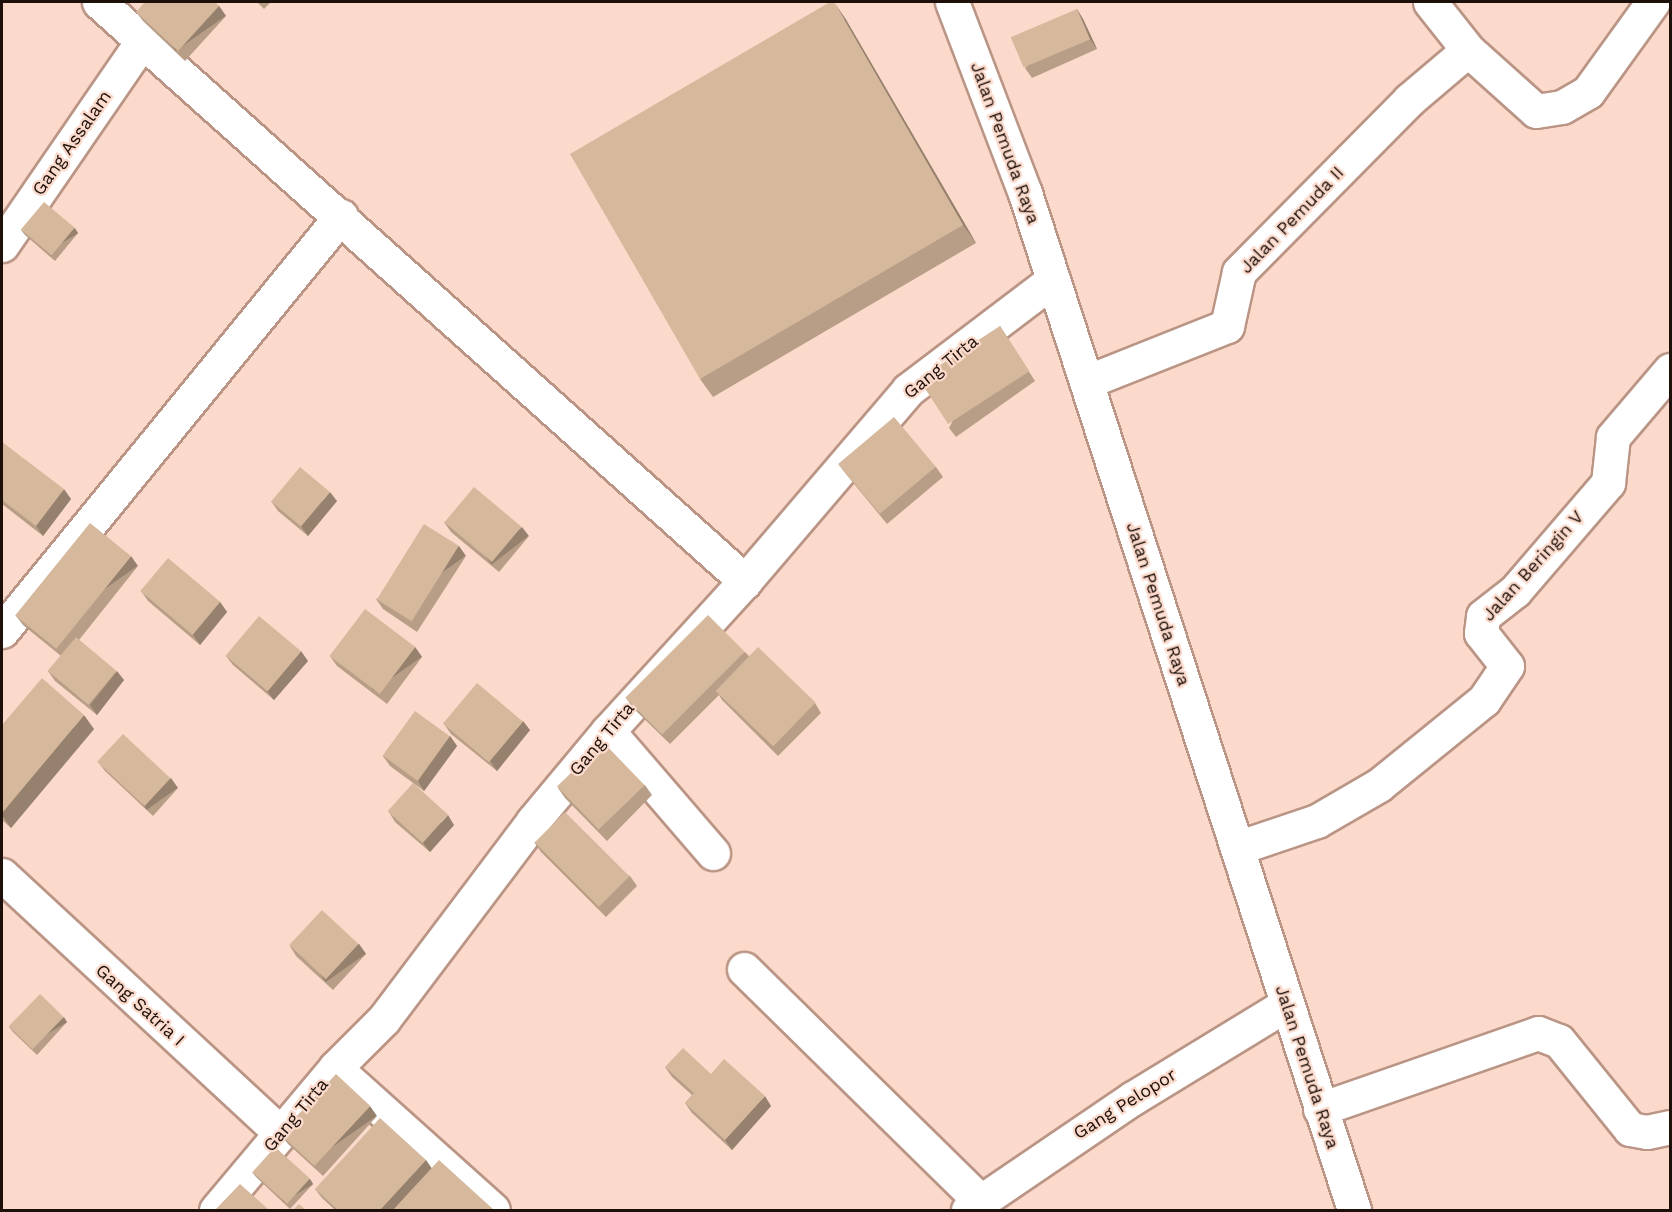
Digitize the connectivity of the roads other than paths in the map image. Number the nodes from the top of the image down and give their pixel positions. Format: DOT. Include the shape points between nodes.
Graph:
graph roads {
  1 [pos="99,2"];
  2 [pos="952,2"];
  3 [pos="1430,2"];
  4 [pos="1653,2"];
  5 [pos="143,40"];
  6 [pos="1468,50"];
  7 [pos="341,216"];
  8 [pos="2,245"];
  9 [pos="1053,279"];
  10 [pos="1671,370"];
  11 [pos="1086,382"];
  12 [pos="745,580"];
  13 [pos="2,632"];
  14 [pos="608,731"];
  15 [pos="1237,848"];
  16 [pos="713,853"];
  17 [pos="2,875"];
  18 [pos="744,969"];
  19 [pos="1287,1004"];
  20 [pos="335,1068"];
  21 [pos="1320,1109"];
  22 [pos="1671,1127"];
  23 [pos="281,1133"];
  24 [pos="973,1205"];
  25 [pos="216,1210"];
  26 [pos="493,1210"];
  27 [pos="1353,1210"];
  1 -- 5 [label="street"];
  2 -- 9 [label="street, Jalan Pemuda Raya" via="1025,193"];
  3 -- 6 [label="street"];
  4 -- 6 [label="street" via="1587,92 1562,107 1536,111"];
  5 -- 7 [label="street"];
  5 -- 8 [label="street, Gang Assalam"];
  6 -- 11 [label="street, Jalan Pemuda II" via="1409,100 1239,272 1227,326"];
  7 -- 12 [label="street"];
  7 -- 13 [label="street"];
  9 -- 11 [label="street, Jalan Pemuda Raya"];
  9 -- 12 [label="street, Gang Tirta" via="908,390"];
  10 -- 15 [label="street, Jalan Beringin V" via="1613,437 1608,483 1515,591 1483,616 1481,633 1507,666 1484,700 1379,785 1317,821"];
  11 -- 15 [label="street, Jalan Pemuda Raya"];
  12 -- 14 [label="street, Gang Tirta"];
  14 -- 16 [label="street"];
  14 -- 20 [label="street, Gang Tirta" via="533,821 384,1019"];
  15 -- 19 [label="street, Jalan Pemuda Raya"];
  17 -- 23 [label="street, Gang Satria I"];
  18 -- 24 [label="street"];
  19 -- 21 [label="street, Jalan Pemuda Raya"];
  19 -- 24 [label="street, Gang Pelopor" via="1133,1098"];
  20 -- 23 [label="street, Gang Tirta"];
  20 -- 26 [label="street"];
  21 -- 22 [label="street" via="1538,1033 1559,1041 1630,1130 1647,1132"];
  21 -- 27 [label="street, Jalan Pemuda Raya"];
  23 -- 25 [label="street, Gang Tirta"];
}
